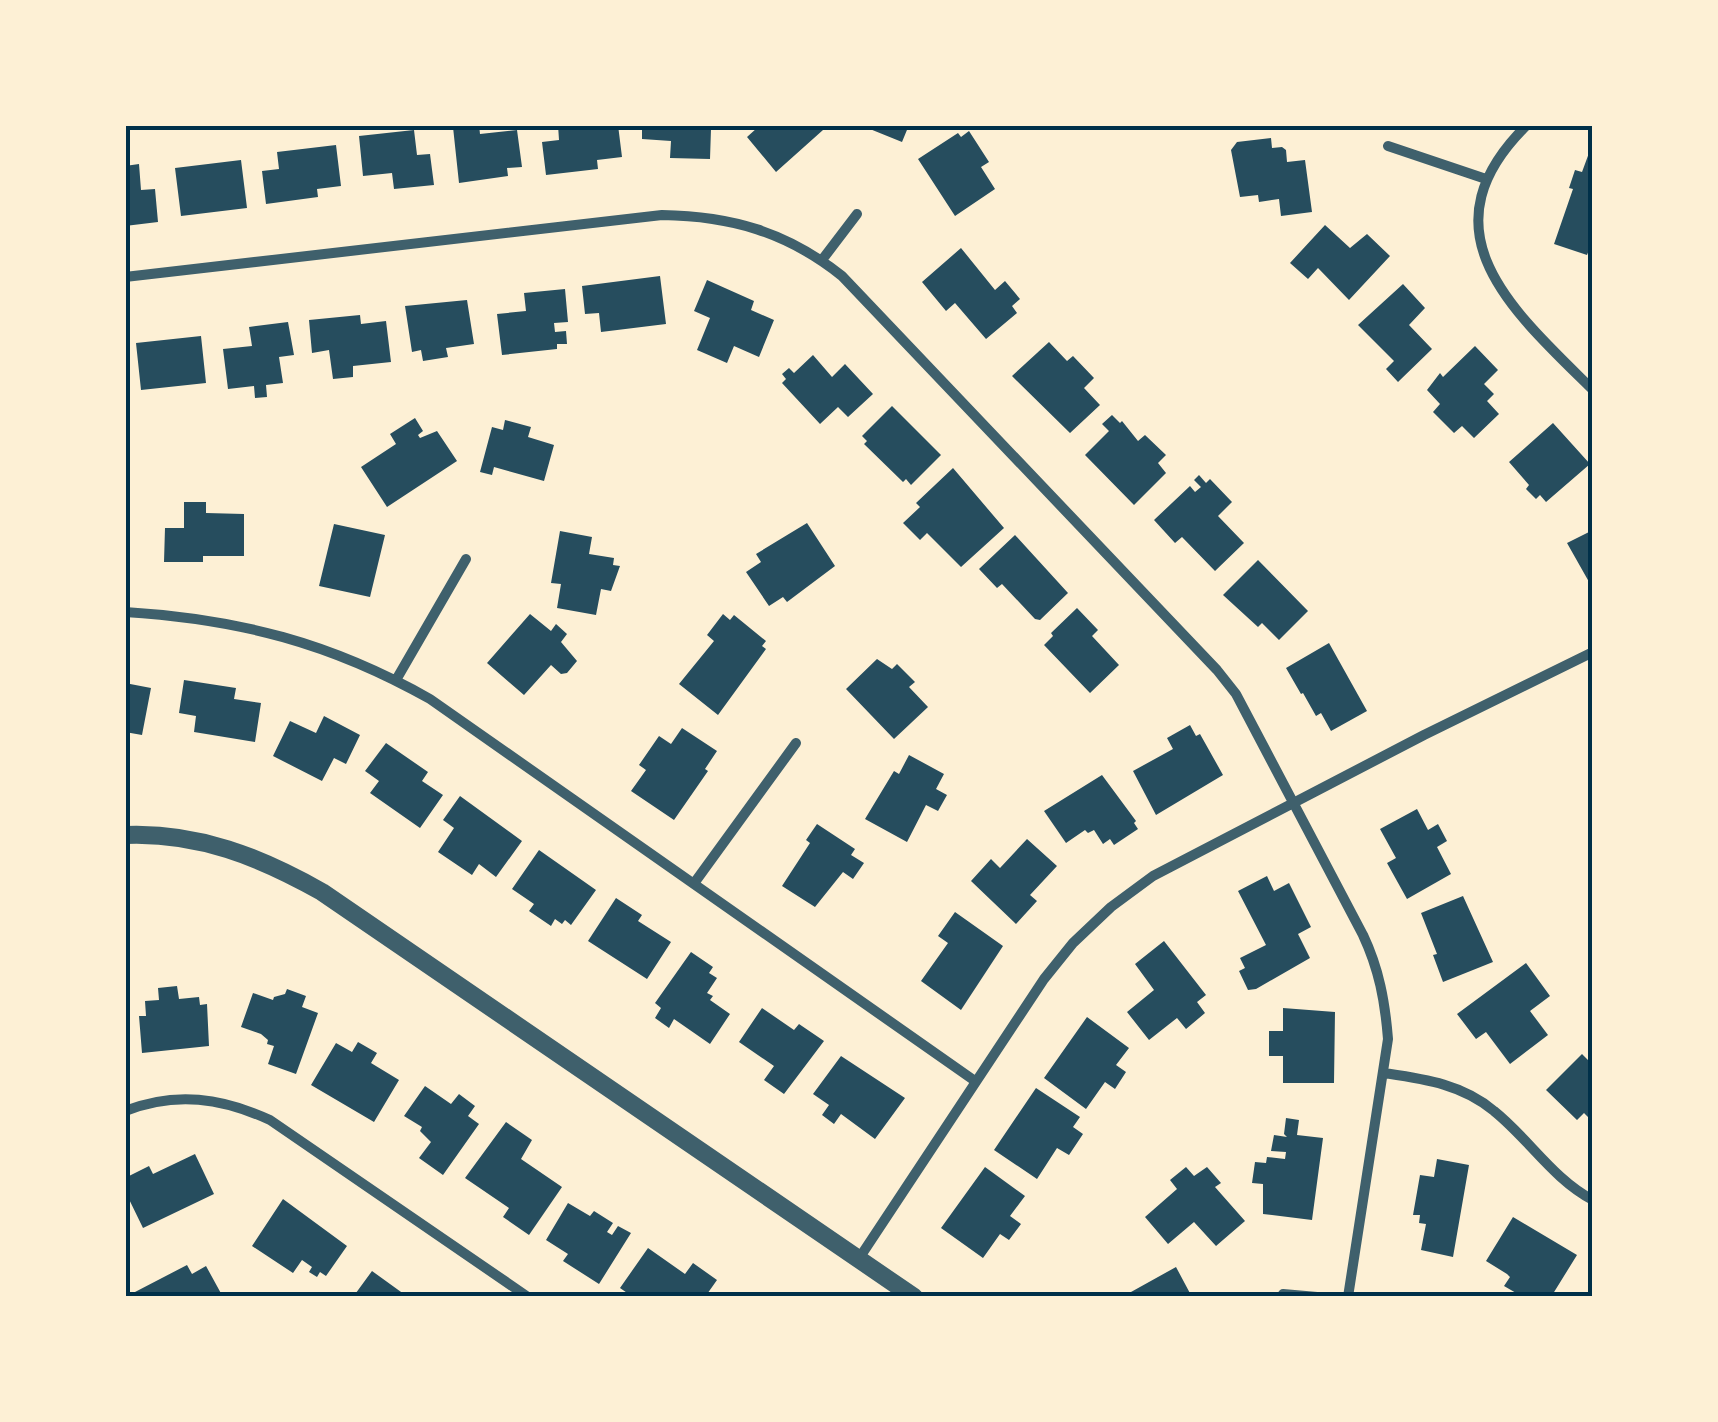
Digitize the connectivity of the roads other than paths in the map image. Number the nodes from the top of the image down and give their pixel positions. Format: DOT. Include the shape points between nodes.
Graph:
graph roads {
  1 [pos="1527,125"];
  2 [pos="1388,146"];
  3 [pos="1486,179"];
  4 [pos="858,214"];
  5 [pos="822,260"];
  6 [pos="125,277"];
  7 [pos="1593,390"];
  8 [pos="466,559"];
  9 [pos="125,612"];
  10 [pos="1593,652"];
  11 [pos="396,680"];
  12 [pos="796,743"];
  13 [pos="1294,802"];
  14 [pos="125,835"];
  15 [pos="695,882"];
  16 [pos="1384,1072"];
  17 [pos="975,1081"];
  18 [pos="125,1111"];
  19 [pos="1593,1200"];
  20 [pos="858,1260"];
  21 [pos="1283,1294"];
  22 [pos="528,1297"];
  23 [pos="914,1297"];
  24 [pos="1317,1297"];
  25 [pos="1348,1297"];
  1 -- 3 [label="street"];
  2 -- 3 [label="street"];
  3 -- 7 [label="street" via="1480,238 1501,292"];
  4 -- 5 [label="street"];
  5 -- 6 [label="street" via="747,223 662,215"];
  5 -- 13 [label="street" via="1217,670"];
  8 -- 11 [label="street"];
  9 -- 11 [label="street" via="244,625 341,654"];
  10 -- 13 [label="street"];
  11 -- 15 [label="street"];
  12 -- 15 [label="street"];
  13 -- 16 [label="street" via="1376,962 1386,1002"];
  13 -- 17 [label="street" via="1154,876 1111,907 1044,979"];
  14 -- 20 [label="street" via="225,847 322,892"];
  15 -- 17 [label="street"];
  16 -- 19 [label="street" via="1472,1095"];
  16 -- 25 [label="street"];
  17 -- 20 [label="street"];
  18 -- 22 [label="street" via="172,1098 240,1106"];
  20 -- 23 [label="street"];
  21 -- 24 [label="street"];
}
